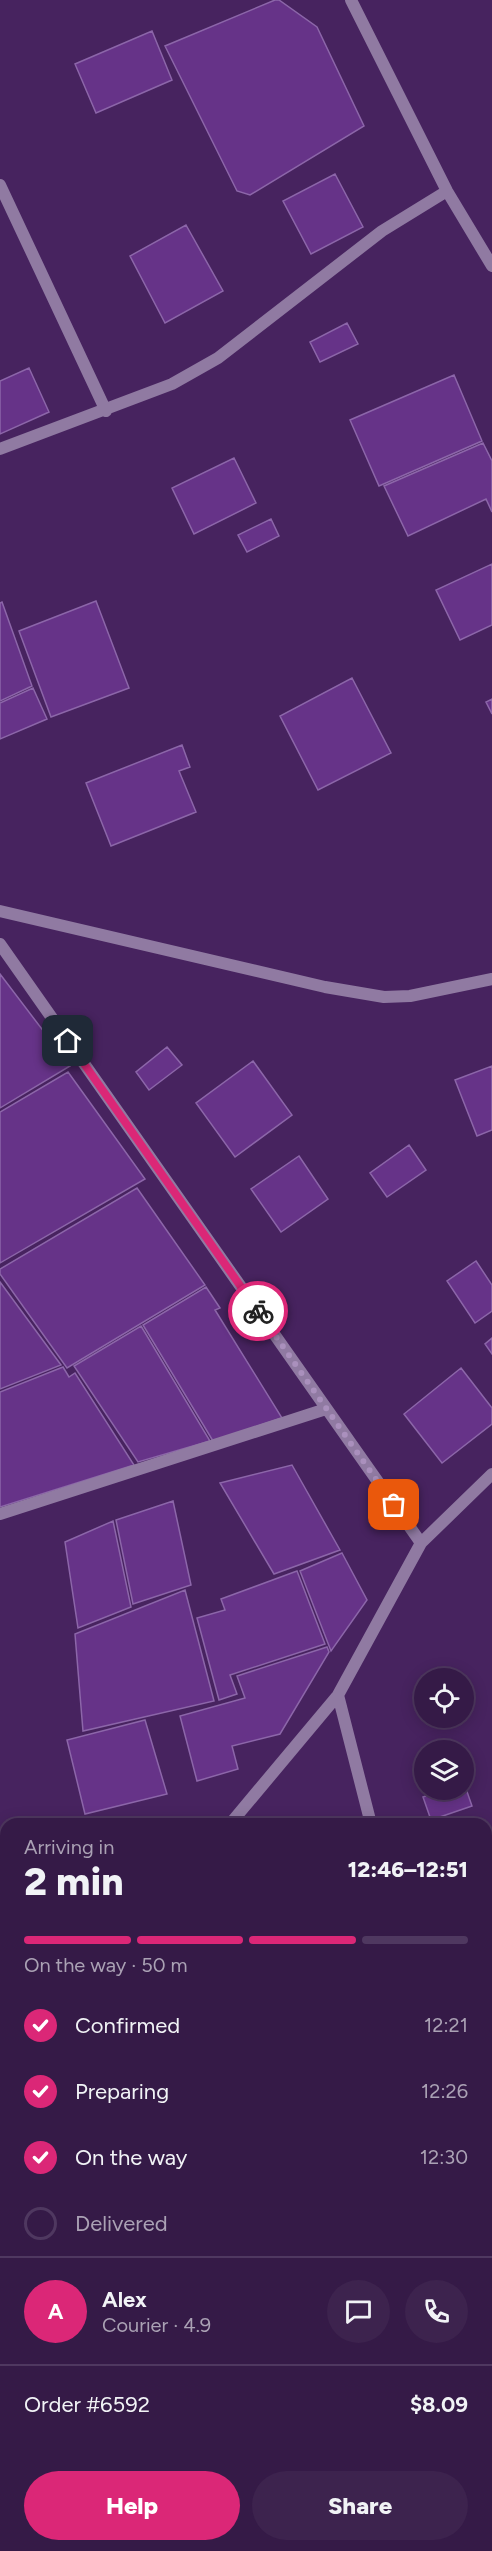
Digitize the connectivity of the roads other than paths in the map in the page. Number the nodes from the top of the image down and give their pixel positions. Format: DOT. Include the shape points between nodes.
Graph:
graph roads {
  1 [pos="351,0"];
  2 [pos="0,185"];
  3 [pos="447,191"];
  4 [pos="492,266"];
  5 [pos="106,411"];
  6 [pos="0,449"];
  7 [pos="0,911"];
  8 [pos="0,944"];
  9 [pos="492,979"];
  10 [pos="326,1409"];
  11 [pos="492,1474"];
  12 [pos="0,1514"];
  13 [pos="421,1543"];
  14 [pos="338,1695"];
  15 [pos="235,1818"];
  16 [pos="369,1818"];
  1 -- 3 [label="street"];
  2 -- 5 [label="street"];
  3 -- 4 [label="street"];
  3 -- 5 [label="street" via="382,231 218,357 172,384"];
  5 -- 6 [label="street"];
  7 -- 9 [label="street" via="325,987 384,997 410,996"];
  8 -- 10 [label="street"];
  10 -- 12 [label="street"];
  10 -- 13 [label="street"];
  11 -- 13 [label="street"];
  13 -- 14 [label="street"];
  14 -- 15 [label="street"];
  14 -- 16 [label="street"];
}
